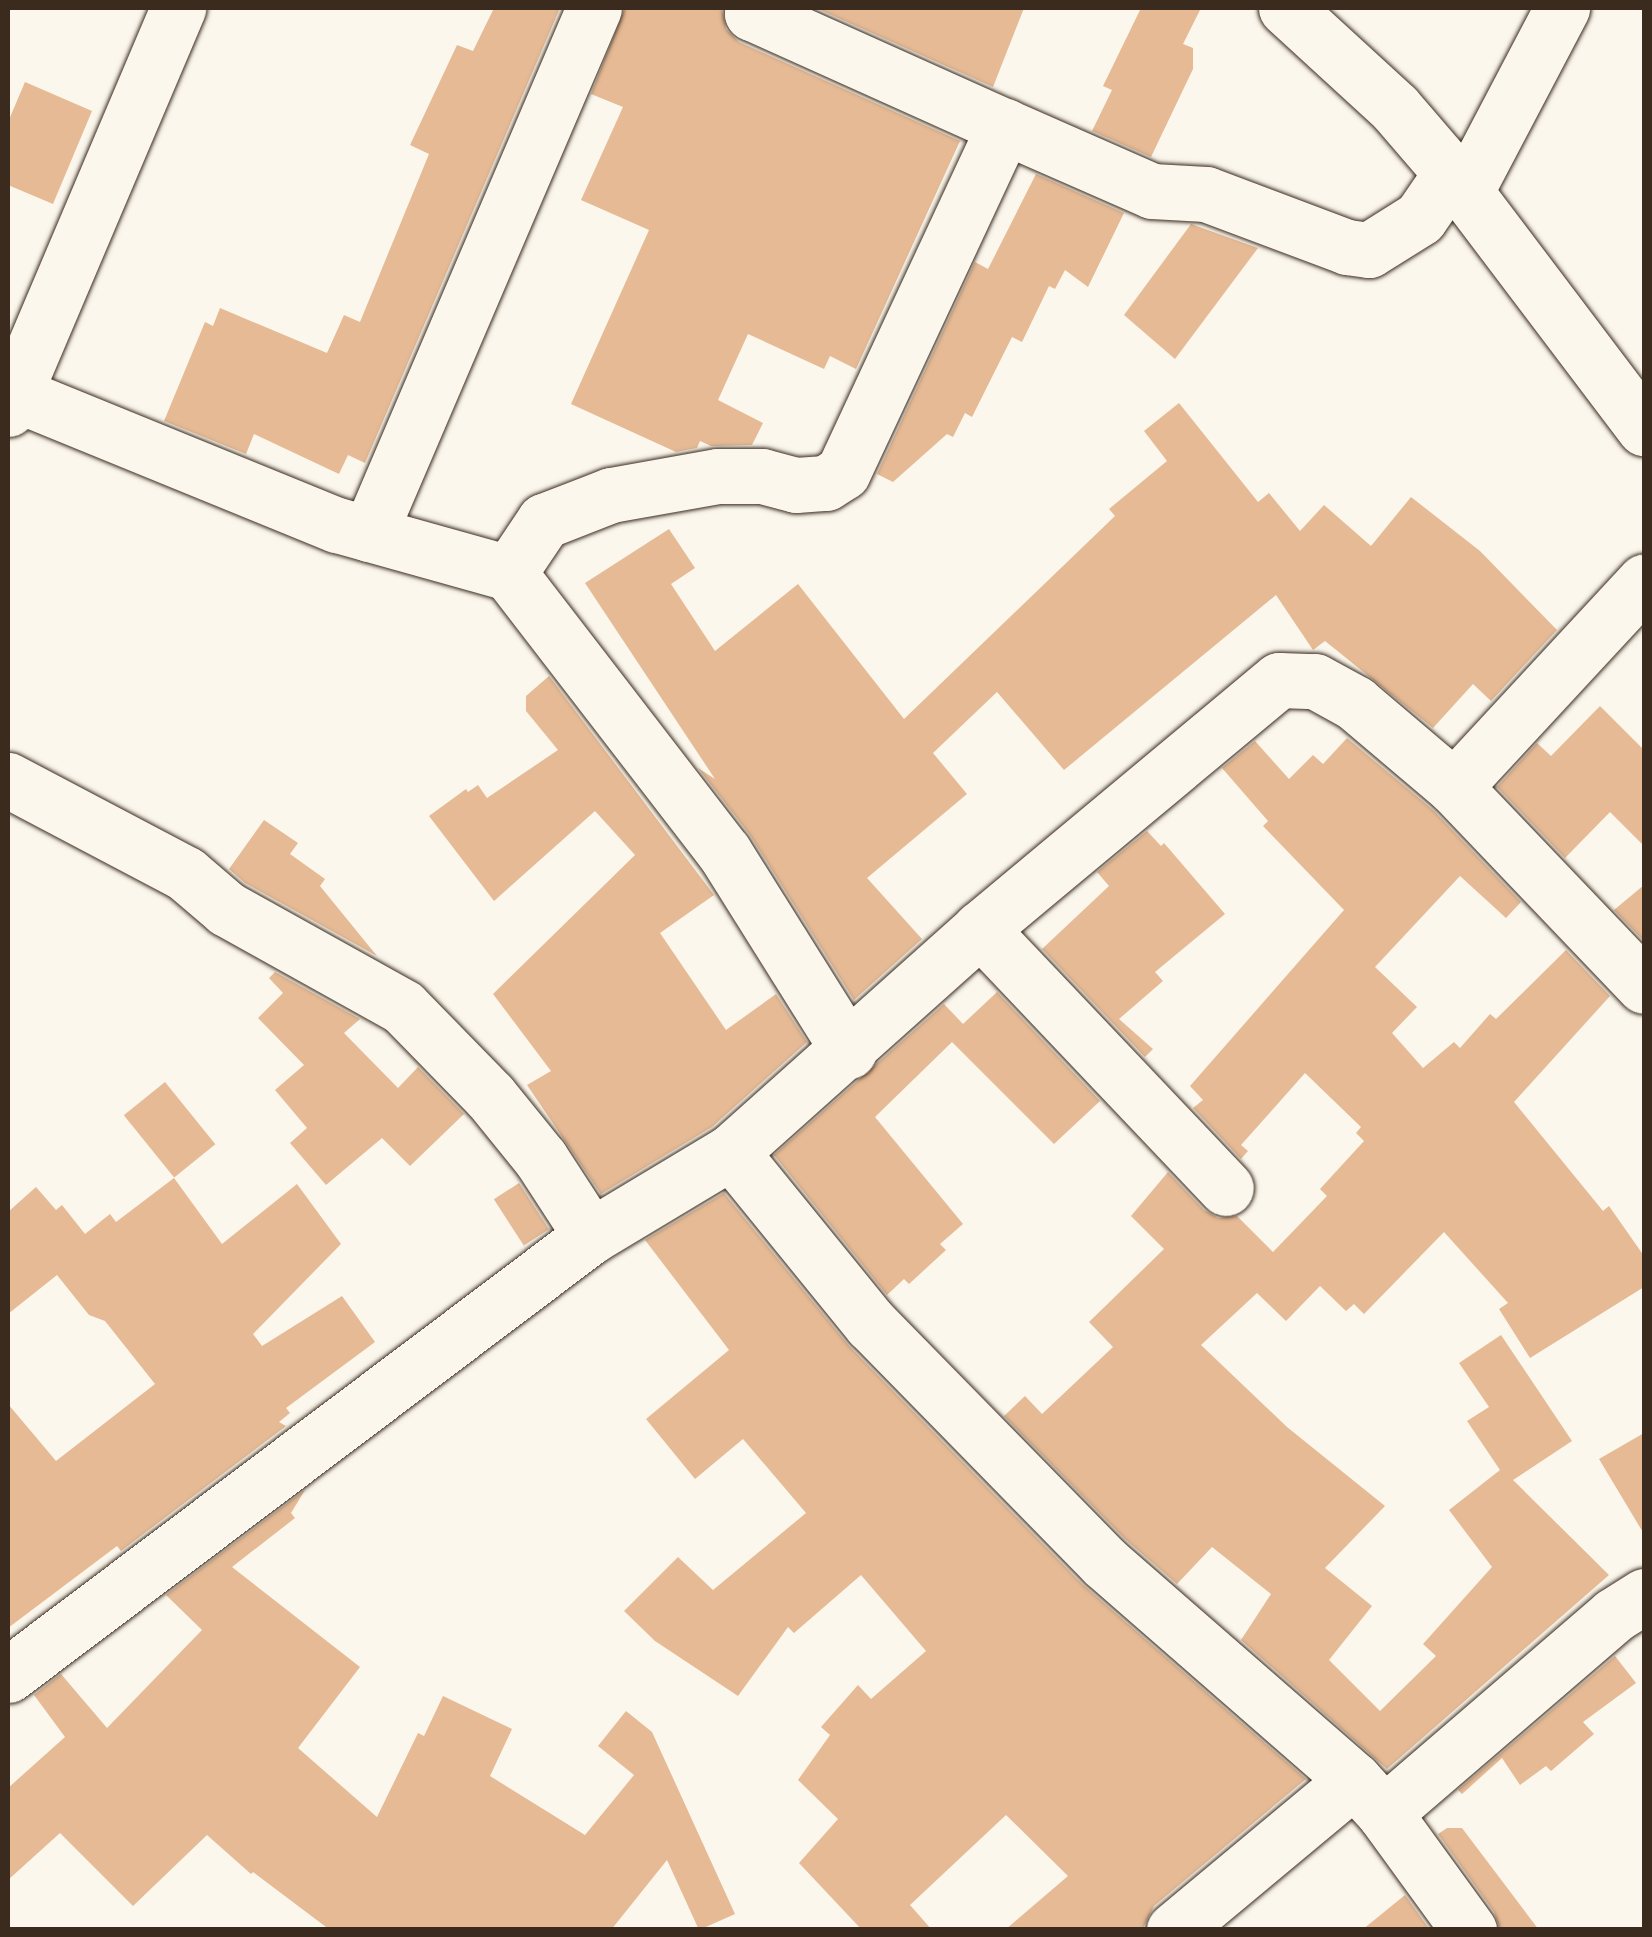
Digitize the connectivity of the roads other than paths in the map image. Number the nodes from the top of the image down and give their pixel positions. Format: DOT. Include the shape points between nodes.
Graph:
graph roads {
  1 [pos="178,8"];
  2 [pos="594,8"];
  3 [pos="755,8"];
  4 [pos="1286,8"];
  5 [pos="1562,8"];
  6 [pos="1004,126"];
  7 [pos="1459,182"];
  8 [pos="10,398"];
  9 [pos="1644,428"];
  10 [pos="369,534"];
  11 [pos="509,573"];
  12 [pos="1644,582"];
  13 [pos="8,780"];
  14 [pos="1454,787"];
  15 [pos="980,929"];
  16 [pos="1644,986"];
  17 [pos="849,1051"];
  18 [pos="731,1152"];
  19 [pos="1226,1188"];
  20 [pos="591,1236"];
  21 [pos="1644,1596"];
  22 [pos="8,1675"];
  23 [pos="1369,1797"];
  24 [pos="1174,1930"];
  25 [pos="1470,1930"];
  1 -- 8 [label="street"];
  2 -- 10 [label="street"];
  3 -- 6 [label="street" via="752,13"];
  4 -- 7 [label="street" via="1395,108"];
  5 -- 7 [label="street"];
  6 -- 7 [label="street" via="1152,191 1206,194 1369,250 1420,218"];
  6 -- 11 [label="street" via="842,472 826,483 718,476 611,495 544,521"];
  7 -- 9 [label="street"];
  8 -- 10 [label="street"];
  10 -- 11 [label="street"];
  11 -- 17 [label="street" via="724,852"];
  12 -- 14 [label="street"];
  13 -- 20 [label="street" via="186,874 227,909 403,1007 500,1109"];
  14 -- 15 [label="street" via="1355,703 1315,681 1278,680"];
  14 -- 16 [label="street"];
  15 -- 17 [label="street"];
  15 -- 19 [label="street"];
  17 -- 18 [label="street"];
  18 -- 20 [label="street"];
  18 -- 23 [label="street" via="871,1324 1104,1562"];
  20 -- 22 [label="street"];
  21 -- 23 [label="street"];
  23 -- 24 [label="street"];
  23 -- 25 [label="street"];
}
